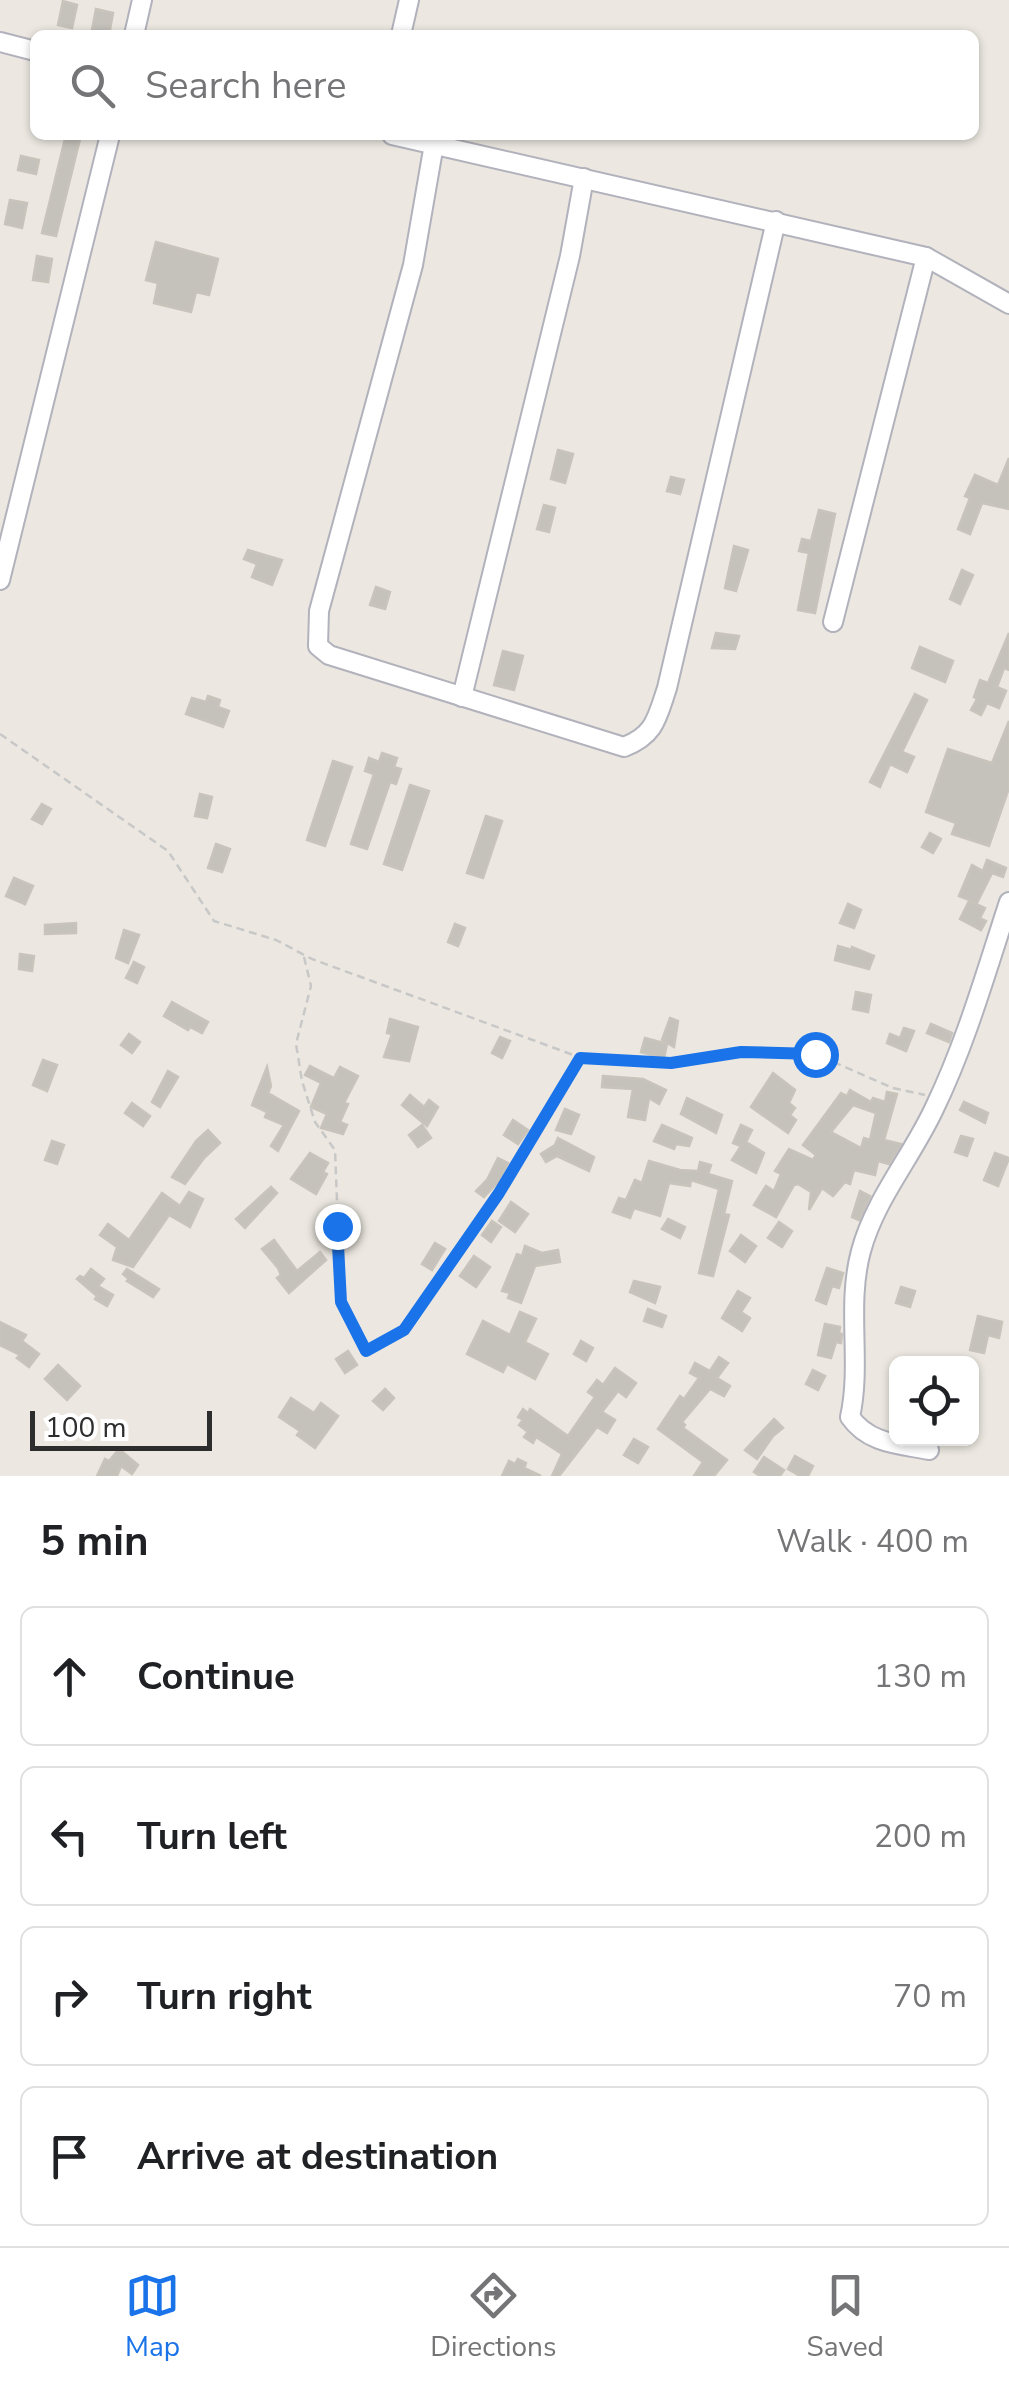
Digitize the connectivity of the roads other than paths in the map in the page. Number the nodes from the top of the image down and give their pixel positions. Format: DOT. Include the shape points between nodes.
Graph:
graph roads {
  1 [pos="142,0"];
  2 [pos="409,0"];
  3 [pos="135,30"];
  4 [pos="402,30"];
  5 [pos="0,42"];
  6 [pos="30,50"];
  7 [pos="109,140"];
  8 [pos="415,140"];
  9 [pos="434,144"];
  10 [pos="584,178"];
  11 [pos="776,220"];
  12 [pos="926,257"];
  13 [pos="1009,304"];
  14 [pos="0,580"];
  15 [pos="833,622"];
  16 [pos="462,697"];
  17 [pos="1009,902"];
  18 [pos="929,1450"];
  1 -- 3 [label="street"];
  2 -- 4 [label="street"];
  5 -- 6 [label="street"];
  7 -- 14 [label="street"];
  8 -- 9 [label="street"];
  9 -- 10 [label="street"];
  9 -- 16 [label="street" via="413,265 316,634 328,655"];
  10 -- 11 [label="street"];
  10 -- 16 [label="street"];
  11 -- 12 [label="street"];
  11 -- 16 [label="street" via="656,721 643,740 624,747"];
  12 -- 13 [label="street"];
  12 -- 15 [label="street"];
  17 -- 18 [label="street" via="964,1040 868,1228 856,1272 850,1417 874,1439"];
}
